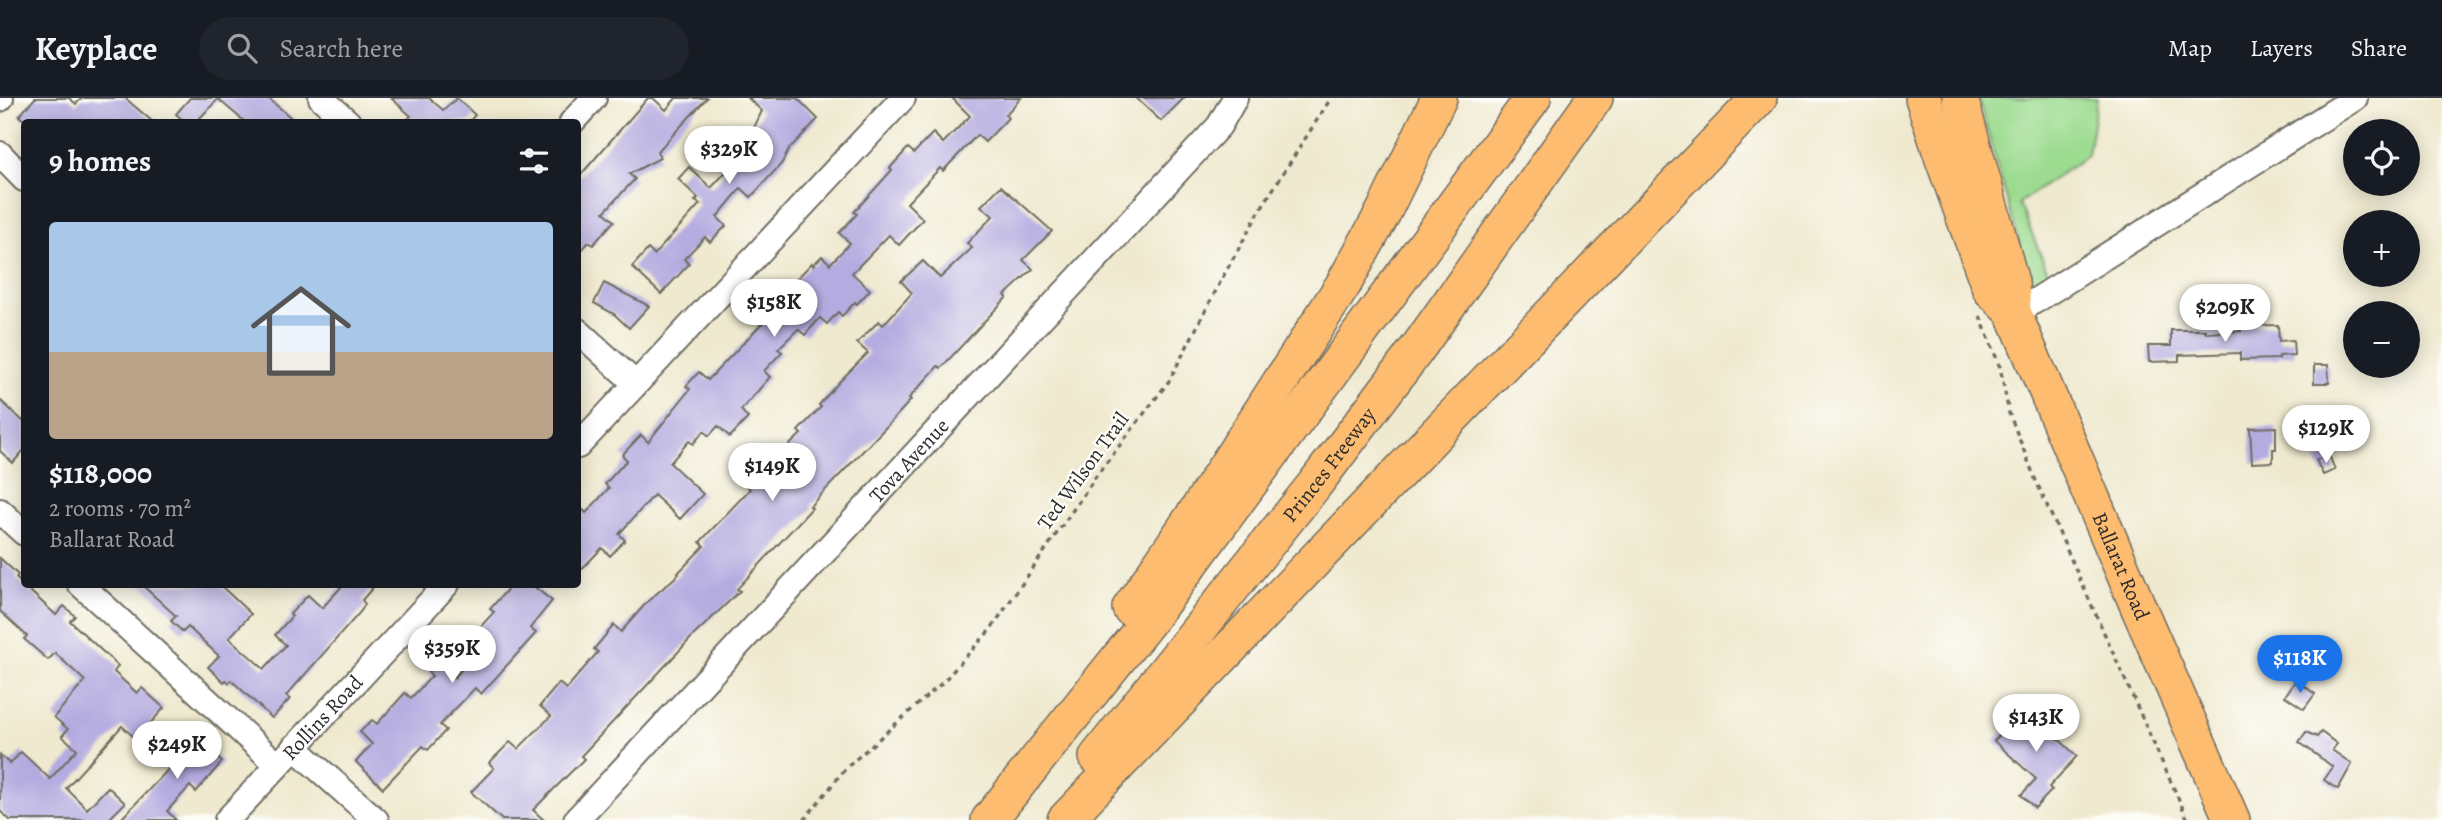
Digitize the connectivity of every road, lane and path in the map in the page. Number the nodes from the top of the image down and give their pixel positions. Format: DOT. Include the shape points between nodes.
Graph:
graph roads {
  1 [pos="321,98"];
  2 [pos="594,98"];
  3 [pos="903,98"];
  4 [pos="1235,98"];
  5 [pos="1331,98"];
  6 [pos="1439,98"];
  7 [pos="1533,98"];
  8 [pos="1595,98"];
  9 [pos="1759,98"];
  10 [pos="1960,98"];
  11 [pos="2355,98"];
  12 [pos="1923,103"];
  13 [pos="345,119"];
  14 [pos="575,119"];
  15 [pos="1977,310"];
  16 [pos="2013,312"];
  17 [pos="581,334"];
  18 [pos="636,384"];
  19 [pos="581,443"];
  20 [pos="0,511"];
  21 [pos="21,530"];
  22 [pos="85,588"];
  23 [pos="443,588"];
  24 [pos="286,756"];
  25 [pos="1028,771"];
  26 [pos="228,820"];
  27 [pos="376,820"];
  28 [pos="576,820"];
  29 [pos="804,820"];
  30 [pos="989,820"];
  31 [pos="1047,820"];
  32 [pos="1065,820"];
  33 [pos="2188,820"];
  34 [pos="2232,820"];
  1 -- 13 [label="street"];
  2 -- 14 [label="street"];
  3 -- 18 [label="street"];
  4 -- 28 [label="street, Tova Avenue" via="1219,126"];
  5 -- 29 [label="path, Ted Wilson Trail" via="1263,205 1169,381 1097,475 991,629 943,682 846,768"];
  6 -- 25 [label="highway" via="1343,285"];
  7 -- 25 [label="highway" via="1150,620"];
  8 -- 31 [label="highway, Princes Freeway" via="1491,248 1338,453"];
  9 -- 32 [label="highway"];
  10 -- 16 [label="highway, Ballarat Road" via="2011,282"];
  11 -- 16 [label="street"];
  12 -- 16 [label="highway, Ballarat Road" via="1990,289"];
  15 -- 33 [label="path" via="2036,481"];
  16 -- 34 [label="highway, Ballarat Road"];
  17 -- 18 [label="street"];
  18 -- 19 [label="street"];
  20 -- 21 [label="street"];
  22 -- 24 [label="street"];
  23 -- 24 [label="street, Rollins Road"];
  24 -- 26 [label="street, Rollins Road"];
  24 -- 27 [label="street"];
  25 -- 30 [label="highway"];
}
